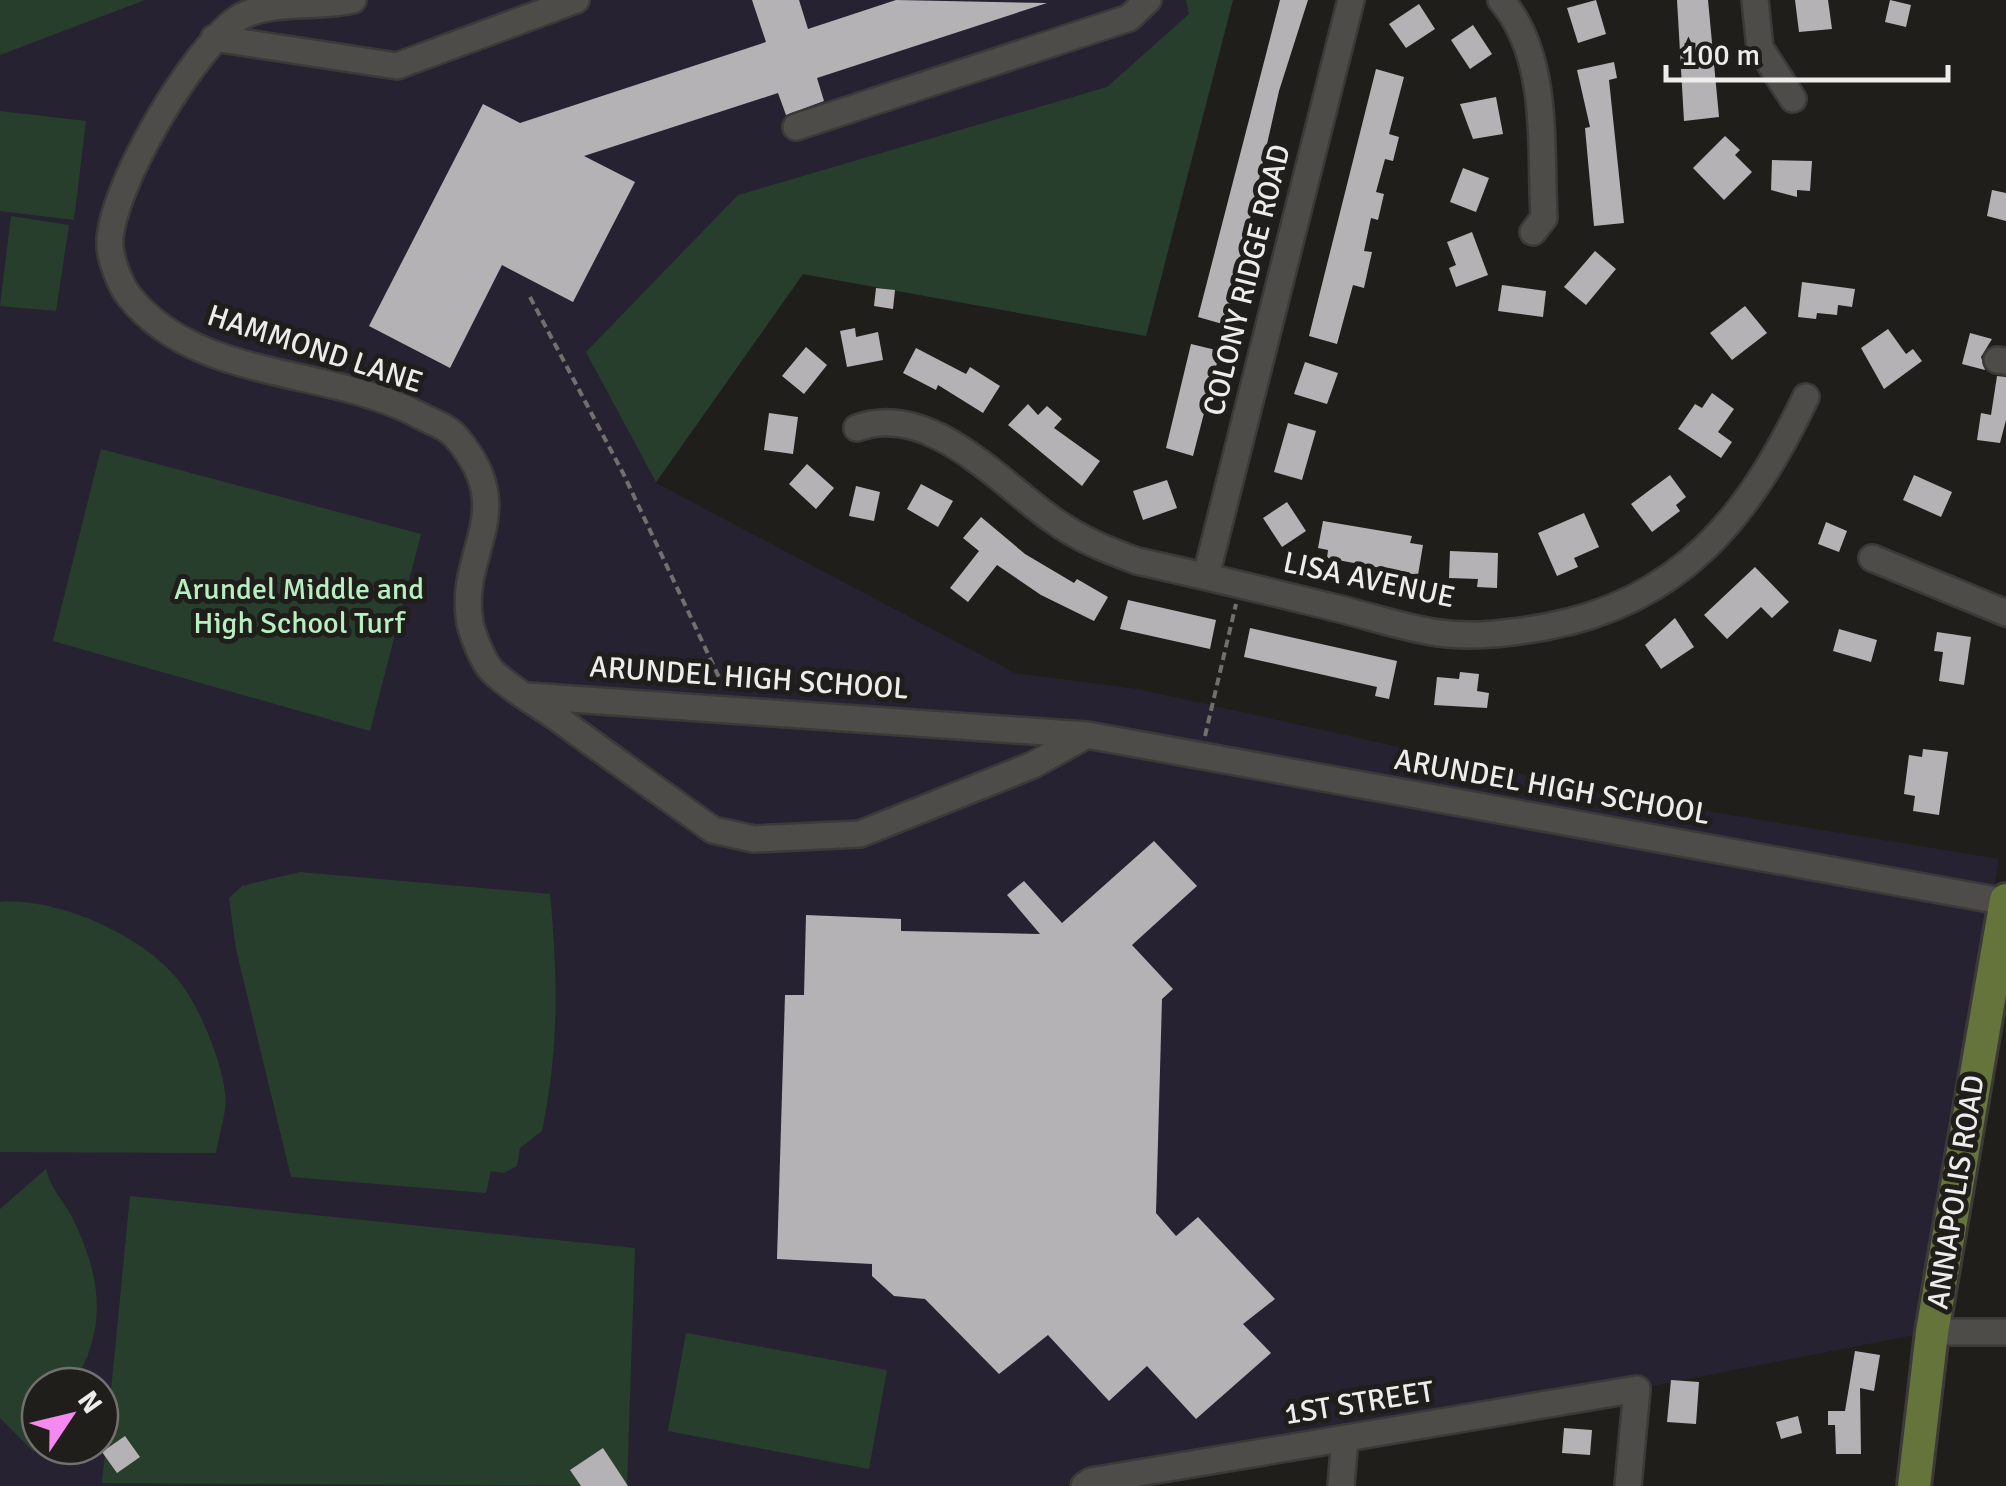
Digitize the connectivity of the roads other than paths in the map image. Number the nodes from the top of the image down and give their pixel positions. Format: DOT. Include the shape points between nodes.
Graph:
graph roads {
  1 [pos="353,0"];
  2 [pos="576,0"];
  3 [pos="1148,0"];
  4 [pos="1351,0"];
  5 [pos="1501,0"];
  6 [pos="1755,0"];
  7 [pos="214,38"];
  8 [pos="1793,99"];
  9 [pos="796,127"];
  10 [pos="1534,232"];
  11 [pos="1806,397"];
  12 [pos="858,428"];
  13 [pos="453,433"];
  14 [pos="1872,558"];
  15 [pos="1206,576"];
  16 [pos="2006,612"];
  17 [pos="526,696"];
  18 [pos="1087,735"];
  19 [pos="2006,901"];
  20 [pos="1994,1033"];
  21 [pos="1932,1332"];
  22 [pos="2006,1332"];
  23 [pos="1345,1438"];
  24 [pos="1087,1483"];
  25 [pos="1341,1486"];
  26 [pos="1628,1486"];
  27 [pos="1914,1486"];
  1 -- 7 [label="street, HAMMOND LANE" via="278,4 244,15"];
  2 -- 7 [label="street" via="397,66"];
  3 -- 9 [label="street" via="1129,18"];
  4 -- 15 [label="street, COLONY RIDGE ROAD"];
  5 -- 10 [label="street" via="1519,21 1532,56 1544,218"];
  6 -- 8 [label="street" via="1760,48"];
  7 -- 13 [label="street, HAMMOND LANE" via="190,67 114,211 110,248 125,292 158,328 216,355 388,401"];
  11 -- 15 [label="street, LISA AVENUE" via="1774,465 1716,539 1631,600 1578,621 1509,634 1440,634"];
  12 -- 15 [label="street, LISA AVENUE" via="874,422 922,430 1095,546"];
  13 -- 17 [label="street, ARUNDEL HIGH SCHOOL" via="476,466 487,501 469,595 470,625 490,669"];
  14 -- 16 [label="street"];
  17 -- 18 [label="street, ARUNDEL HIGH SCHOOL"];
  17 -- 18 [label="street, ARUNDEL HIGH SCHOOL" via="713,830 754,838 860,834 1033,765"];
  18 -- 19 [label="street, ARUNDEL HIGH SCHOOL"];
  19 -- 20 [label="main road, ANNAPOLIS ROAD"];
  20 -- 21 [label="main road, ANNAPOLIS ROAD"];
  21 -- 22 [label="street"];
  21 -- 27 [label="main road, ANNAPOLIS ROAD"];
  23 -- 24 [label="street, 1ST STREET"];
  23 -- 25 [label="street"];
  23 -- 26 [label="street, 1ST STREET" via="1638,1390"];
}
